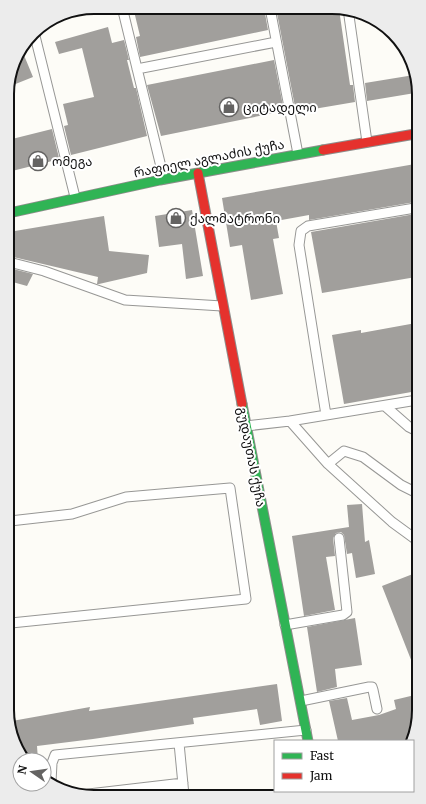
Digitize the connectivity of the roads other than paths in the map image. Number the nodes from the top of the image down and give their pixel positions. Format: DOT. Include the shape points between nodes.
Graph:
graph roads {
  1 [pos="124,14"];
  2 [pos="271,14"];
  3 [pos="349,16"];
  4 [pos="36,39"];
  5 [pos="276,42"];
  6 [pos="137,69"];
  7 [pos="412,134"];
  8 [pos="367,142"];
  9 [pos="298,155"];
  10 [pos="198,173"];
  11 [pos="164,179"];
  12 [pos="76,197"];
  13 [pos="412,209"];
  14 [pos="14,212"];
  15 [pos="14,263"];
  16 [pos="222,306"];
  17 [pos="412,401"];
  18 [pos="385,406"];
  19 [pos="326,415"];
  20 [pos="290,421"];
  21 [pos="246,426"];
  22 [pos="412,428"];
  23 [pos="328,464"];
  24 [pos="412,490"];
  25 [pos="14,521"];
  26 [pos="412,537"];
  27 [pos="339,538"];
  28 [pos="14,624"];
  29 [pos="285,625"];
  30 [pos="301,701"];
  31 [pos="378,709"];
  32 [pos="306,730"];
  33 [pos="308,740"];
  34 [pos="179,743"];
  35 [pos="52,763"];
  36 [pos="183,783"];
  37 [pos="128,790"];
  38 [pos="184,790"];
  1 -- 6 [label="lane"];
  2 -- 5 [label="lane"];
  3 -- 8 [label="lane"];
  4 -- 12 [label="lane"];
  5 -- 6 [label="lane"];
  5 -- 9 [label="lane"];
  6 -- 11 [label="lane"];
  7 -- 8 [label="street, რაფიელ აგლაძის ქუჩა"];
  8 -- 9 [label="street, რაფიელ აგლაძის ქუჩა"];
  9 -- 10 [label="street, რაფიელ აგლაძის ქუჩა"];
  10 -- 11 [label="street, რაფიელ აგლაძის ქუჩა"];
  10 -- 16 [label="street, გუდაუთას ქუჩა"];
  11 -- 12 [label="street, რაფიელ აგლაძის ქუჩა"];
  12 -- 14 [label="street, რაფიელ აგლაძის ქუჩა"];
  13 -- 19 [label="lane" via="308,226 301,231 299,245"];
  15 -- 16 [label="lane" via="44,271 125,300"];
  16 -- 21 [label="street, გუდაუთას ქუჩა"];
  17 -- 18 [label="lane"];
  18 -- 19 [label="lane"];
  18 -- 22 [label="lane"];
  19 -- 20 [label="lane"];
  20 -- 21 [label="lane"];
  20 -- 23 [label="lane"];
  21 -- 29 [label="street, გუდაუთას ქუჩა"];
  23 -- 24 [label="lane" via="344,451 363,457"];
  23 -- 26 [label="lane"];
  25 -- 28 [label="lane" via="72,514 126,497 230,488 246,598"];
  27 -- 29 [label="lane" via="346,614"];
  29 -- 30 [label="street, გუდაუთას ქუჩა"];
  30 -- 31 [label="lane" via="372,687"];
  30 -- 32 [label="street, გუდაუთას ქუჩა"];
  32 -- 33 [label="street, გუდაუთას ქუჩა"];
  32 -- 34 [label="lane"];
  34 -- 35 [label="lane" via="55,755"];
  34 -- 36 [label="lane"];
  36 -- 37 [label="lane"];
  36 -- 38 [label="lane"];
}
